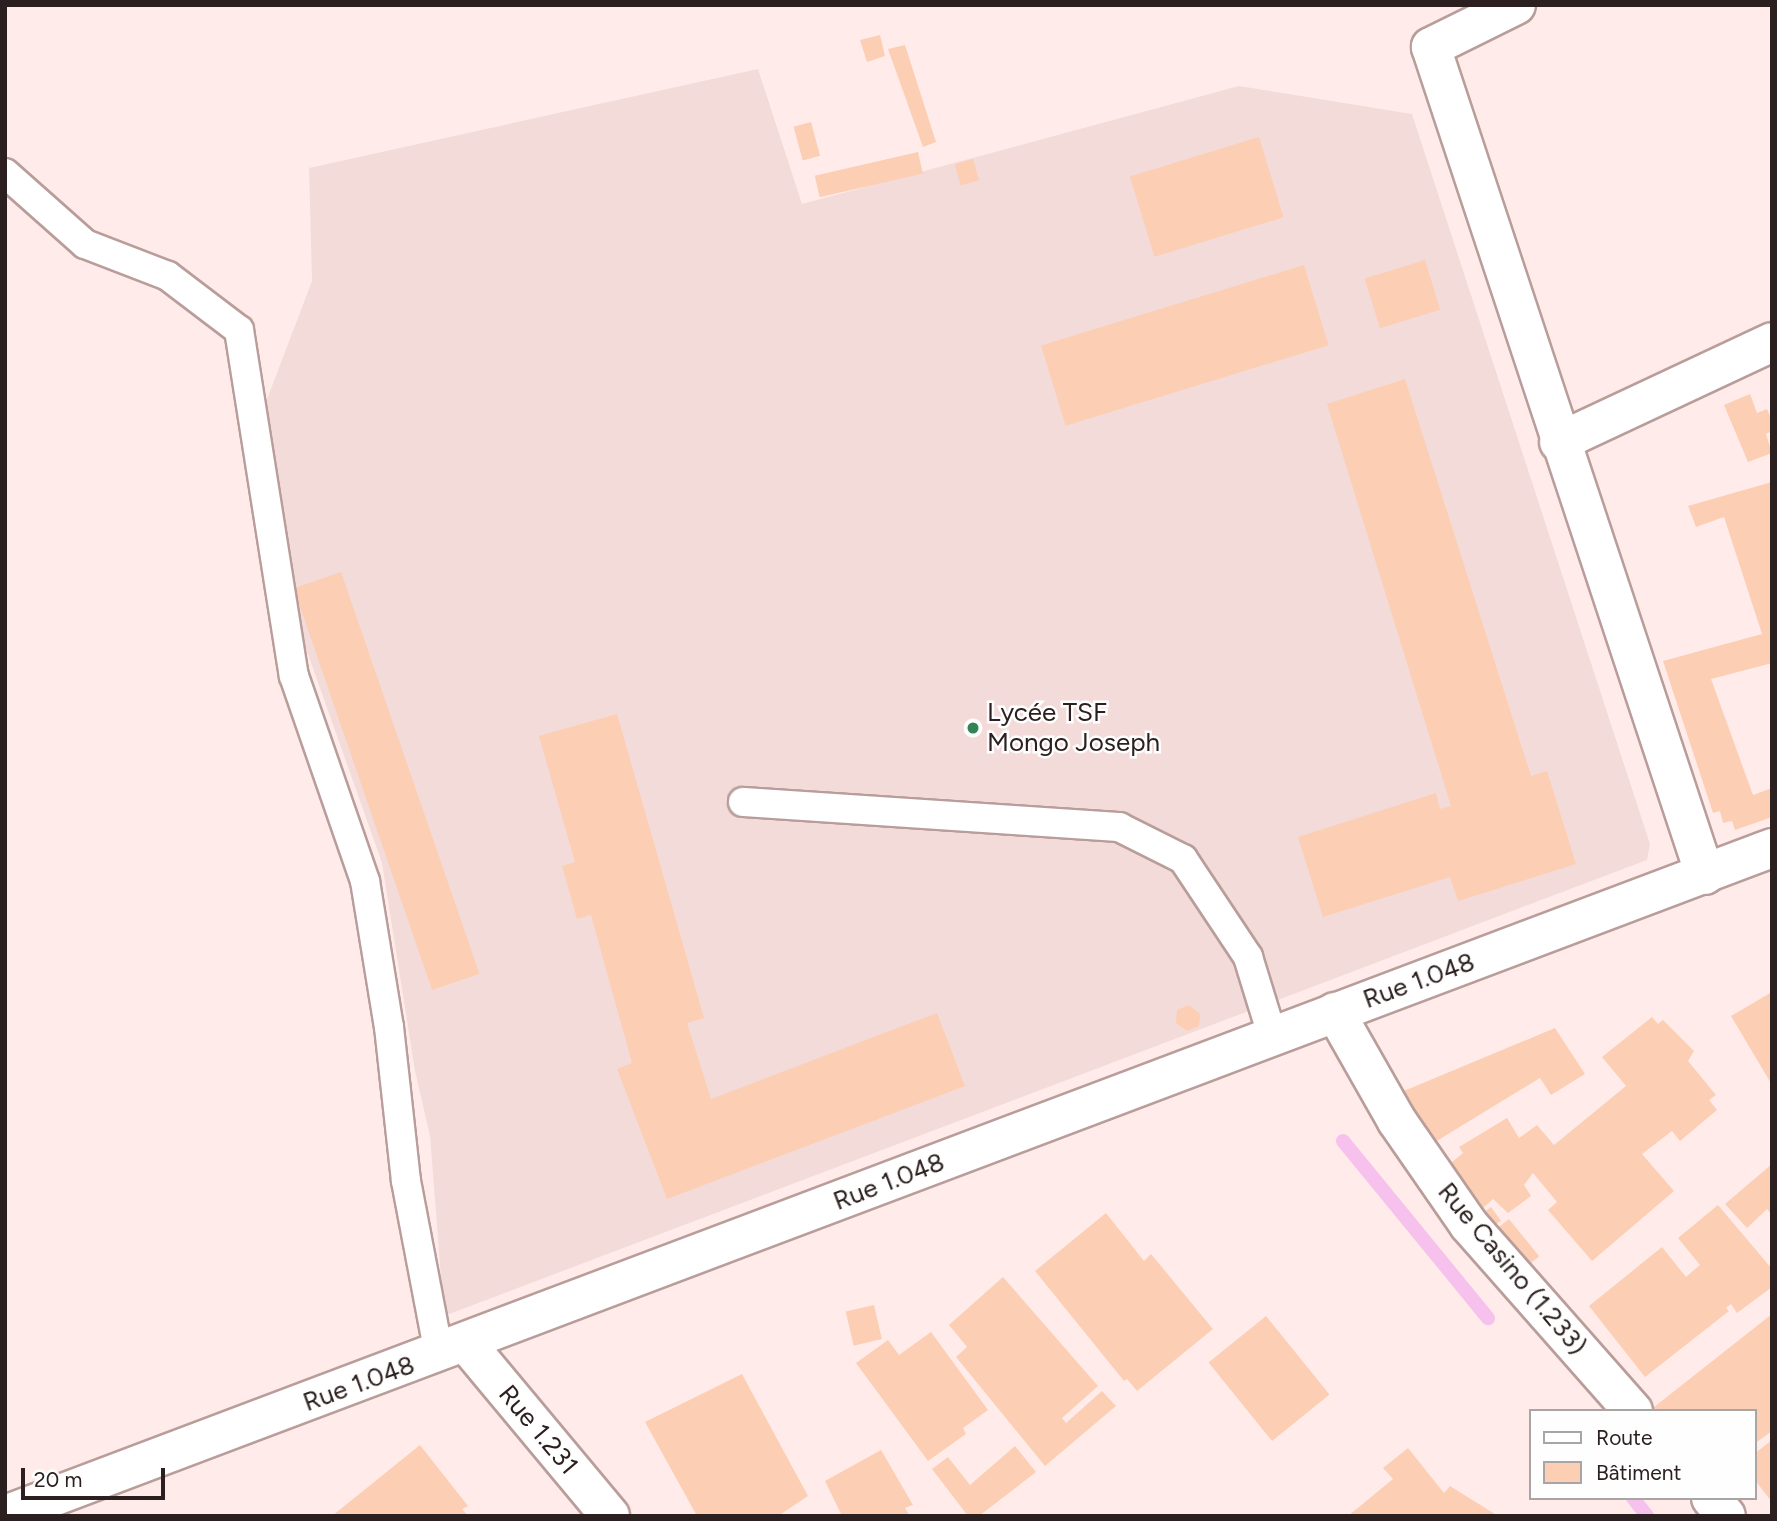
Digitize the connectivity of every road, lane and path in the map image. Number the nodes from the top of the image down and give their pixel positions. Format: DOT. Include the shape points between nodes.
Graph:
graph roads {
  1 [pos="1516,5"];
  2 [pos="5,173"];
  3 [pos="1772,342"];
  4 [pos="1559,442"];
  5 [pos="743,802"];
  6 [pos="1772,848"];
  7 [pos="1706,875"];
  8 [pos="1335,1012"];
  9 [pos="1272,1035"];
  10 [pos="453,1348"];
  11 [pos="1631,1409"];
  12 [pos="1713,1500"];
  13 [pos="5,1515"];
  14 [pos="610,1516"];
  15 [pos="1726,1516"];
  1 -- 4 [label="street" via="1431,47"];
  2 -- 10 [label="lane" via="85,244 168,276 239,330 294,676 365,881 389,1027 406,1181"];
  3 -- 4 [label="street"];
  4 -- 7 [label="street"];
  5 -- 9 [label="lane" via="1119,827 1183,859 1248,957"];
  6 -- 7 [label="street, Rue 1.048"];
  7 -- 8 [label="street, Rue 1.048"];
  8 -- 9 [label="street, Rue 1.048"];
  8 -- 11 [label="street, Rue Casino (1.233)" via="1397,1121 1469,1225"];
  9 -- 10 [label="street, Rue 1.048"];
  10 -- 13 [label="street, Rue 1.048"];
  10 -- 14 [label="street, Rue 1.231"];
  12 -- 15 [label="street"];
}
